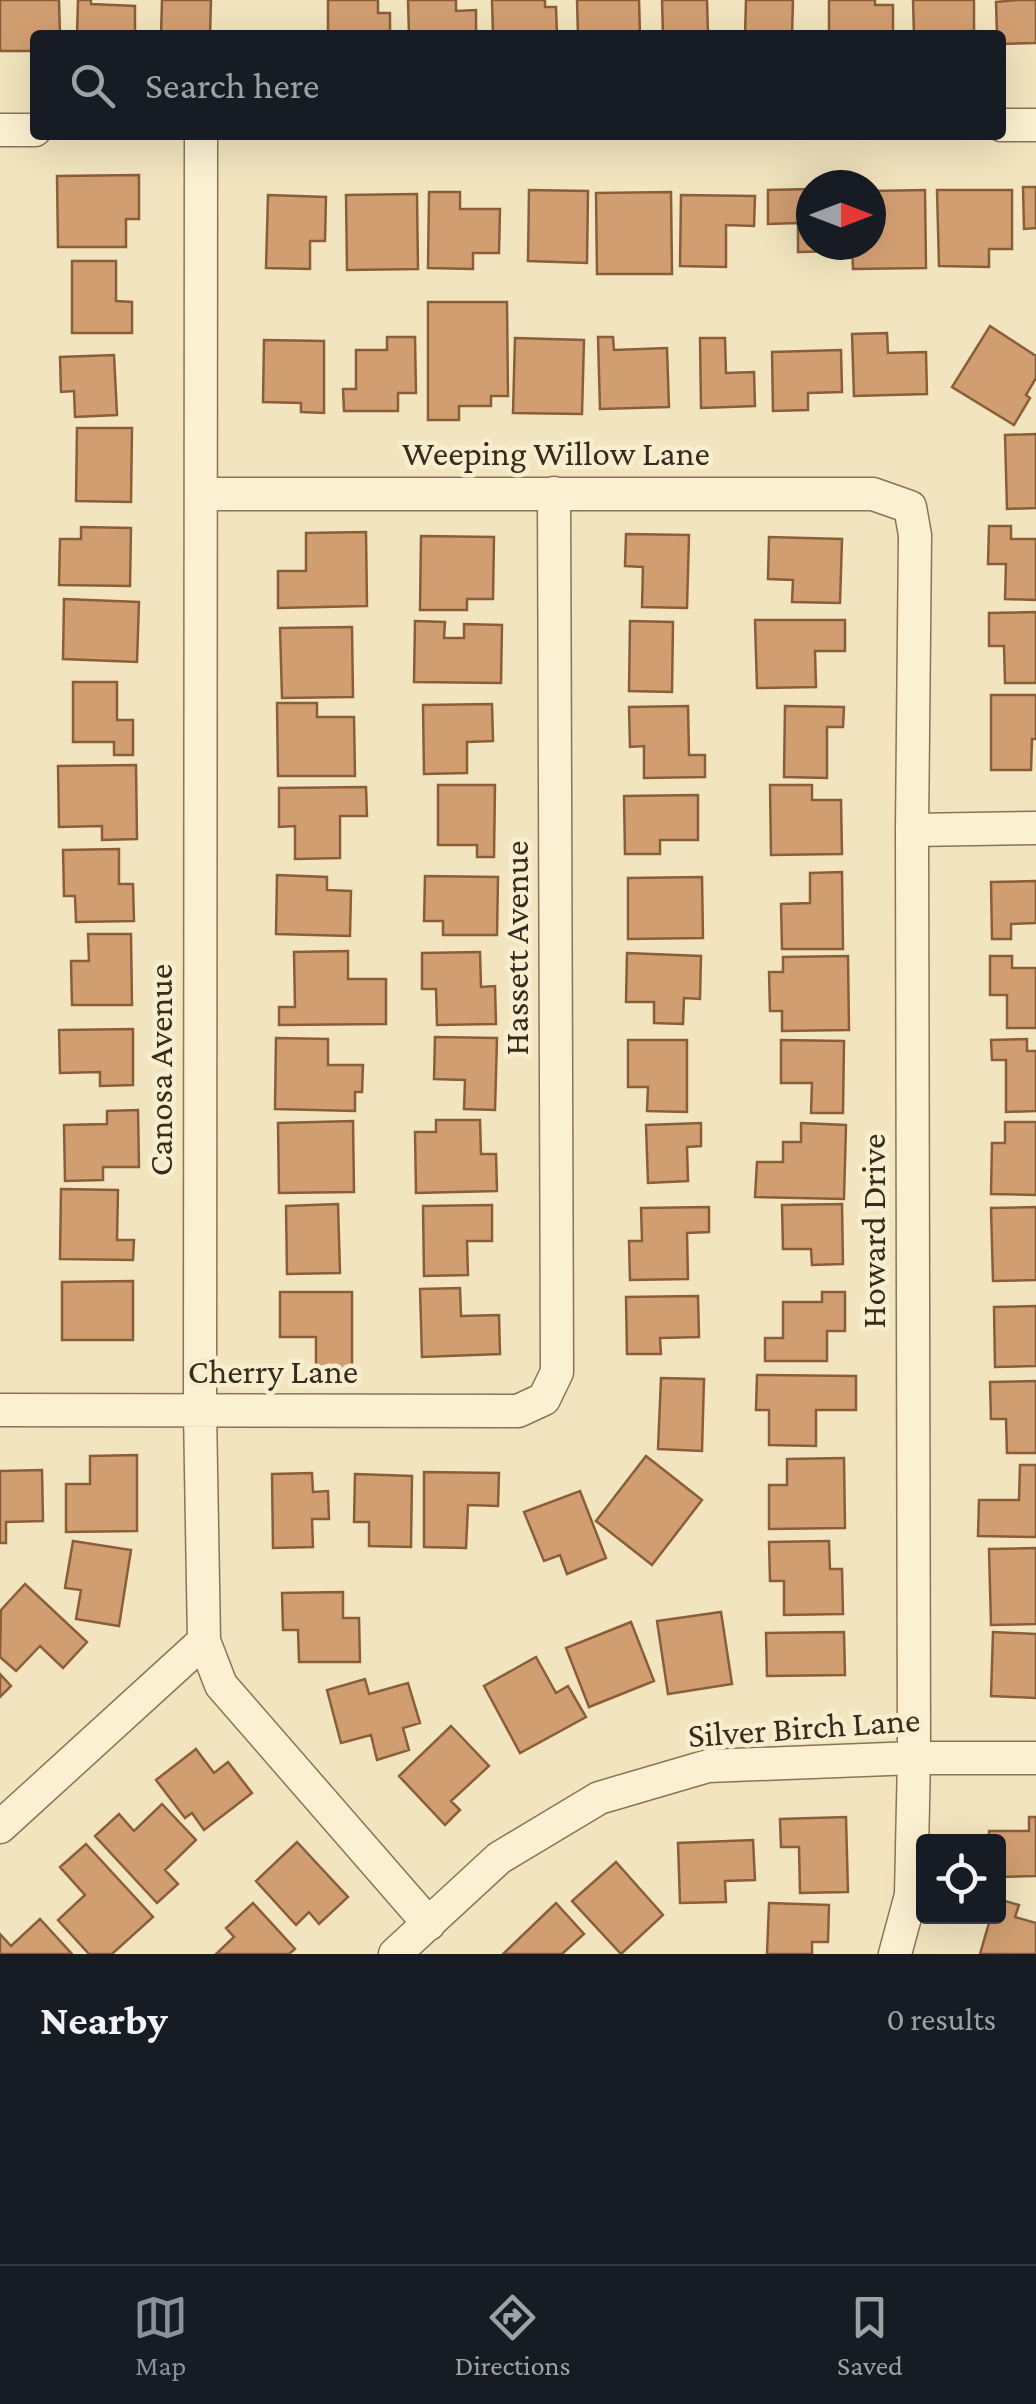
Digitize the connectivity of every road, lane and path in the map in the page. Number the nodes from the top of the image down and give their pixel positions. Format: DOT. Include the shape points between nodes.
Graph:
graph roads {
  1 [pos="1036,124"];
  2 [pos="1006,125"];
  3 [pos="0,130"];
  4 [pos="30,130"];
  5 [pos="201,140"];
  6 [pos="554,492"];
  7 [pos="201,494"];
  8 [pos="910,506"];
  9 [pos="1036,828"];
  10 [pos="912,830"];
  11 [pos="544,1399"];
  12 [pos="0,1410"];
  13 [pos="200,1411"];
  14 [pos="204,1641"];
  15 [pos="914,1758"];
  16 [pos="1036,1758"];
  17 [pos="0,1827"];
  18 [pos="429,1924"];
  19 [pos="396,1954"];
  20 [pos="895,1954"];
  1 -- 2 [label="street"];
  3 -- 4 [label="street"];
  5 -- 7 [label="street, Canosa Avenue"];
  6 -- 7 [label="street, Weeping Willow Lane"];
  6 -- 8 [label="street, Weeping Willow Lane" via="873,494"];
  6 -- 11 [label="street, Hassett Avenue" via="557,1372"];
  7 -- 13 [label="street, Canosa Avenue"];
  8 -- 10 [label="street, Howard Drive"];
  9 -- 10 [label="street"];
  10 -- 15 [label="street, Howard Drive"];
  11 -- 13 [label="street, Cherry Lane" via="518,1411"];
  12 -- 13 [label="street, Cherry Lane"];
  13 -- 14 [label="street, Canosa Avenue"];
  14 -- 17 [label="street"];
  14 -- 18 [label="street, Canosa Avenue" via="221,1686"];
  15 -- 16 [label="street, Silver Birch Lane"];
  15 -- 18 [label="street, Silver Birch Lane" via="708,1766 599,1798 499,1858"];
  15 -- 20 [label="street, Howard Drive" via="911,1895"];
  18 -- 19 [label="street, Silver Birch Lane"];
}
